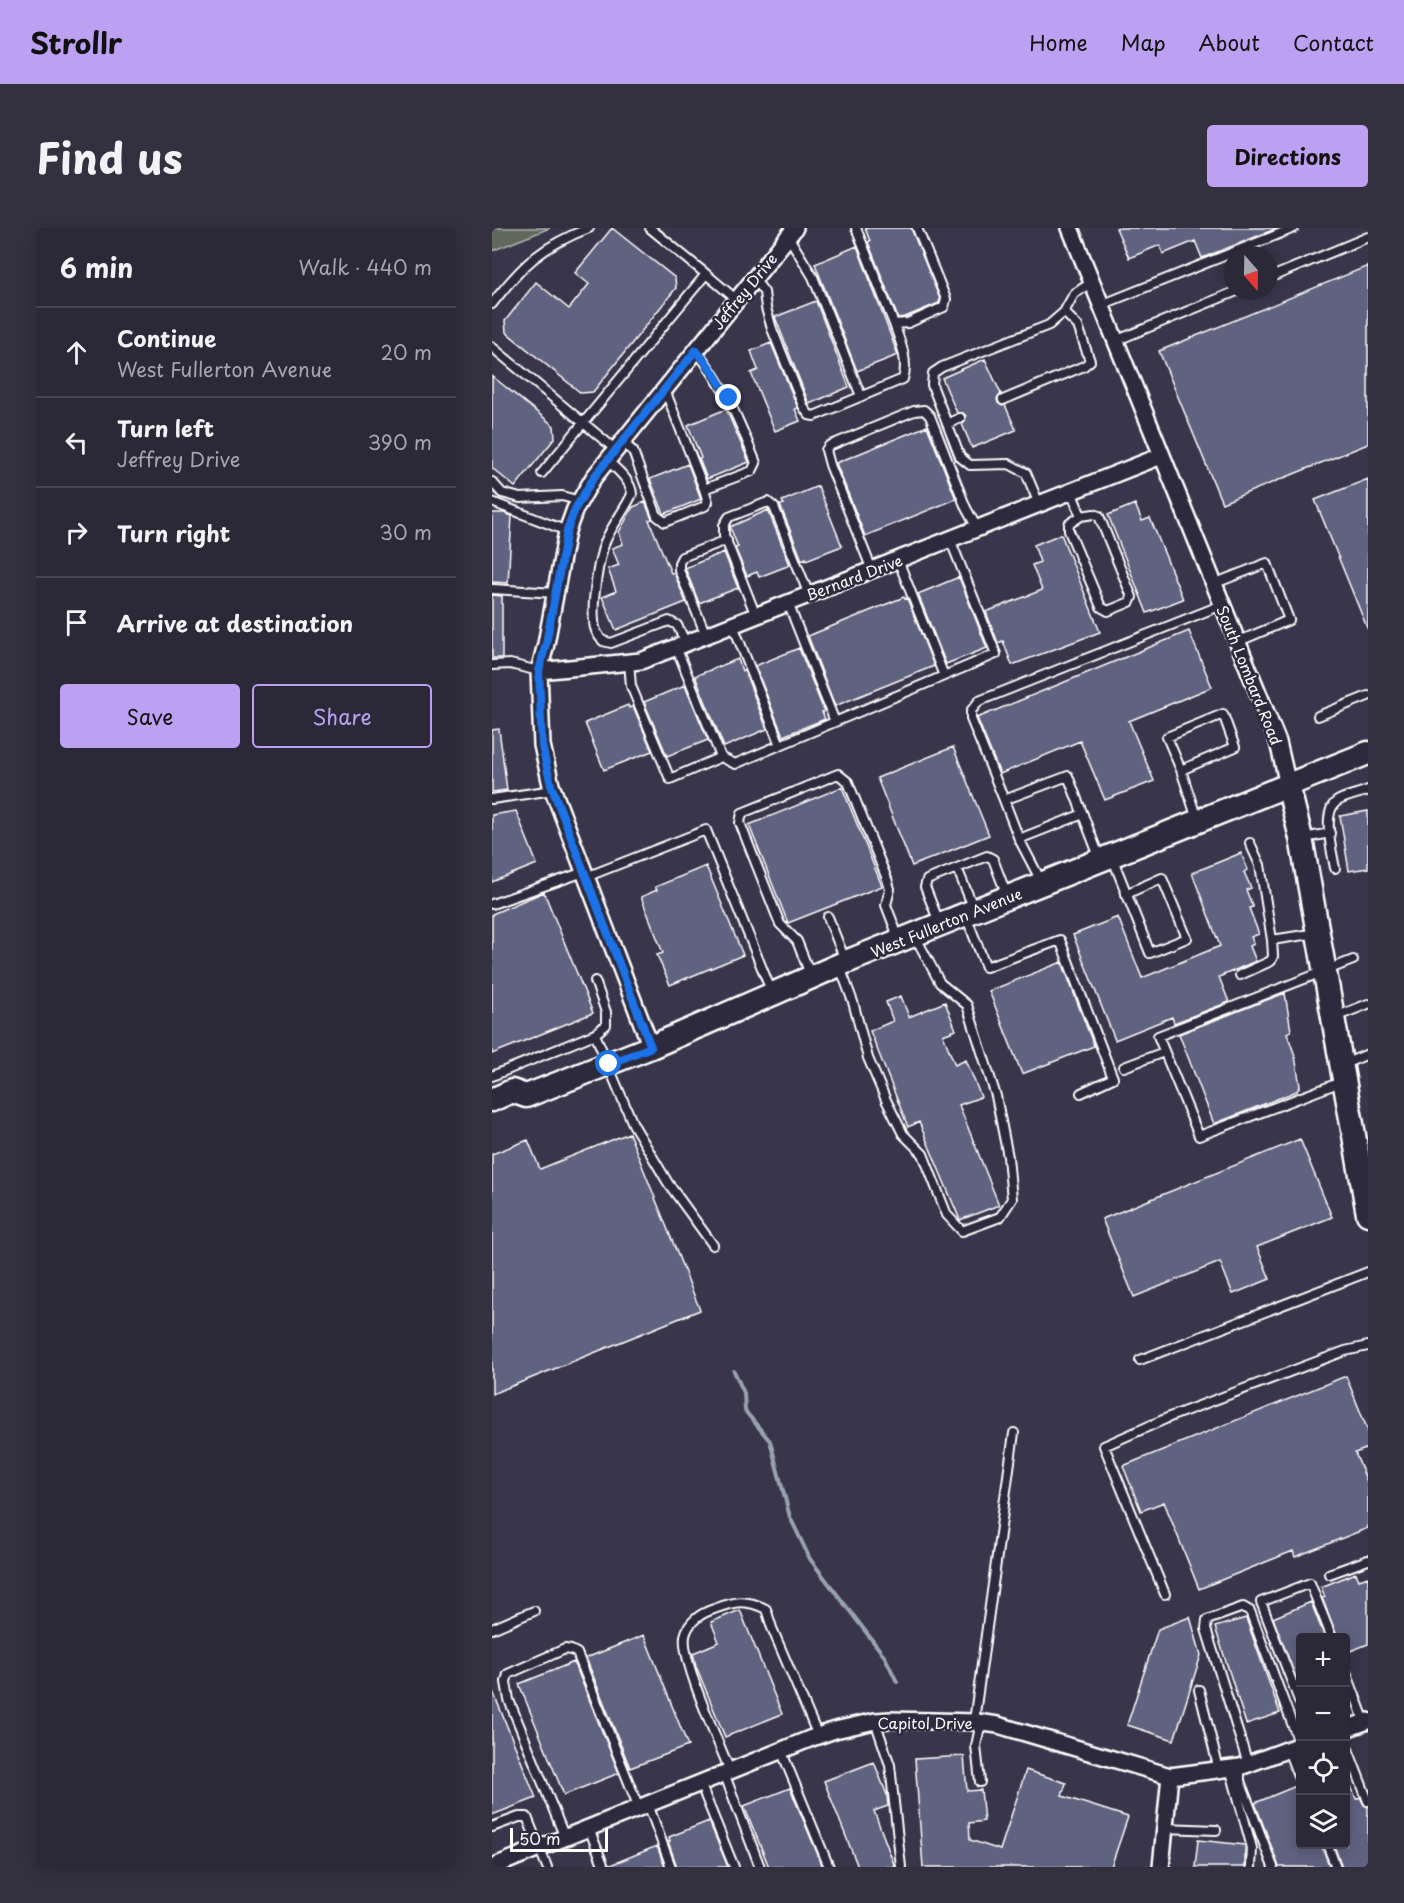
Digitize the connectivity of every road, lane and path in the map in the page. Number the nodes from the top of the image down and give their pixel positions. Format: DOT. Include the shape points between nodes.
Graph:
graph roads {
  1 [pos="589,228"];
  2 [pos="650,228"];
  3 [pos="856,228"];
  4 [pos="917,228"];
  5 [pos="1070,228"];
  6 [pos="1294,228"];
  7 [pos="792,232"];
  8 [pos="1368,237"];
  9 [pos="706,274"];
  10 [pos="1278,274"];
  11 [pos="754,279"];
  12 [pos="1092,282"];
  13 [pos="1224,296"];
  14 [pos="737,300"];
  15 [pos="492,304"];
  16 [pos="1101,305"];
  17 [pos="1064,312"];
  18 [pos="894,324"];
  19 [pos="1115,341"];
  20 [pos="492,346"];
  21 [pos="696,350"];
  22 [pos="664,390"];
  23 [pos="861,396"];
  24 [pos="1003,400"];
  25 [pos="960,418"];
  26 [pos="584,423"];
  27 [pos="947,424"];
  28 [pos="615,450"];
  29 [pos="1161,456"];
  30 [pos="542,473"];
  31 [pos="492,482"];
  32 [pos="704,489"];
  33 [pos="1071,491"];
  34 [pos="580,501"];
  35 [pos="492,502"];
  36 [pos="1039,504"];
  37 [pos="1081,516"];
  38 [pos="977,528"];
  39 [pos="567,531"];
  40 [pos="950,539"];
  41 [pos="727,540"];
  42 [pos="898,560"];
  43 [pos="872,570"];
  44 [pos="1213,584"];
  45 [pos="492,589"];
  46 [pos="555,593"];
  47 [pos="809,595"];
  48 [pos="788,603"];
  49 [pos="1222,605"];
  50 [pos="756,616"];
  51 [pos="733,625"];
  52 [pos="706,635"];
  53 [pos="1237,642"];
  54 [pos="681,645"];
  55 [pos="629,662"];
  56 [pos="492,665"];
  57 [pos="539,671"];
  58 [pos="944,676"];
  59 [pos="1368,696"];
  60 [pos="1318,716"];
  61 [pos="836,722"];
  62 [pos="780,745"];
  63 [pos="1368,753"];
  64 [pos="721,757"];
  65 [pos="1180,770"];
  66 [pos="1288,785"];
  67 [pos="553,790"];
  68 [pos="1368,790"];
  69 [pos="492,799"];
  70 [pos="1004,800"];
  71 [pos="1083,814"];
  72 [pos="1198,821"];
  73 [pos="1329,833"];
  74 [pos="1301,838"];
  75 [pos="1019,839"];
  76 [pos="1250,843"];
  77 [pos="1106,858"];
  78 [pos="957,868"];
  79 [pos="1335,868"];
  80 [pos="585,875"];
  81 [pos="1042,883"];
  82 [pos="1126,894"];
  83 [pos="1008,897"];
  84 [pos="492,904"];
  85 [pos="970,912"];
  86 [pos="828,917"];
  87 [pos="940,924"];
  88 [pos="1318,933"];
  89 [pos="907,937"];
  90 [pos="1272,940"];
  91 [pos="1353,960"];
  92 [pos="843,963"];
  93 [pos="1325,970"];
  94 [pos="1240,975"];
  95 [pos="811,977"];
  96 [pos="595,981"];
  97 [pos="773,994"];
  98 [pos="1368,1004"];
  99 [pos="1334,1018"];
  100 [pos="595,1034"];
  101 [pos="651,1047"];
  102 [pos="1164,1052"];
  103 [pos="1368,1054"];
  104 [pos="609,1064"];
  105 [pos="1124,1067"];
  106 [pos="1344,1072"];
  107 [pos="1081,1093"];
  108 [pos="493,1096"];
  109 [pos="1363,1157"];
  110 [pos="1367,1199"];
  111 [pos="713,1245"];
  112 [pos="1368,1272"];
  113 [pos="1368,1346"];
  114 [pos="1140,1360"];
  115 [pos="1014,1433"];
  116 [pos="1368,1560"];
  117 [pos="1329,1574"];
  118 [pos="1165,1594"];
  119 [pos="534,1611"];
  120 [pos="492,1629"];
  121 [pos="1330,1633"];
  122 [pos="1349,1687"];
  123 [pos="1199,1690"];
  124 [pos="1296,1693"];
  125 [pos="874,1721"];
  126 [pos="977,1722"];
  127 [pos="1355,1722"];
  128 [pos="818,1736"];
  129 [pos="1296,1746"];
  130 [pos="781,1750"];
  131 [pos="1350,1754"];
  132 [pos="1234,1767"];
  133 [pos="727,1772"];
  134 [pos="1170,1776"];
  135 [pos="980,1782"];
  136 [pos="700,1783"];
  137 [pos="1368,1801"];
  138 [pos="643,1806"];
  139 [pos="492,1827"];
  140 [pos="589,1828"];
  141 [pos="1165,1828"];
  142 [pos="1216,1830"];
  143 [pos="565,1838"];
  144 [pos="541,1847"];
  145 [pos="1329,1849"];
  146 [pos="492,1867"];
  147 [pos="547,1867"];
  148 [pos="604,1867"];
  149 [pos="671,1867"];
  150 [pos="734,1867"];
  151 [pos="760,1867"];
  152 [pos="829,1867"];
  153 [pos="901,1867"];
  154 [pos="1161,1867"];
  155 [pos="1251,1867"];
  156 [pos="1273,1867"];
  157 [pos="1336,1867"];
  1 -- 15 [label="lane" via="537,254"];
  2 -- 9 [label="lane"];
  3 -- 18 [label="lane"];
  4 -- 18 [label="lane" via="946,299 944,307 908,323"];
  5 -- 12 [label="street, South Lombard Road"];
  6 -- 16 [label="lane"];
  7 -- 11 [label="street, Jeffrey Drive"];
  7 -- 23 [label="lane"];
  8 -- 10 [label="lane"];
  9 -- 14 [label="lane"];
  9 -- 26 [label="lane"];
  11 -- 14 [label="street, Jeffrey Drive"];
  11 -- 23 [label="lane" via="764,292 772,329 809,415"];
  12 -- 16 [label="street, South Lombard Road"];
  12 -- 17 [label="lane" via="1074,294"];
  13 -- 19 [label="lane"];
  14 -- 21 [label="street, Jeffrey Drive"];
  16 -- 19 [label="street, South Lombard Road"];
  17 -- 24 [label="lane" via="1078,326 1090,361"];
  17 -- 27 [label="lane" via="1049,325 933,373 932,385"];
  18 -- 23 [label="lane" via="905,359 903,379"];
  19 -- 29 [label="street, South Lombard Road"];
  20 -- 26 [label="lane"];
  21 -- 22 [label="street, Jeffrey Drive"];
  21 -- 32 [label="lane" via="729,398 756,463 752,471"];
  22 -- 28 [label="street, Jeffrey Drive"];
  22 -- 32 [label="lane"];
  25 -- 27 [label="lane"];
  26 -- 28 [label="lane"];
  26 -- 30 [label="lane"];
  27 -- 36 [label="lane" via="960,457 970,465 1009,464 1026,473"];
  28 -- 32 [label="lane" via="633,451 659,519 665,522 705,506 708,502"];
  28 -- 34 [label="street, Jeffrey Drive"];
  28 -- 54 [label="lane" via="632,490 604,543 594,622 598,636 603,641 617,641 669,621 677,625"];
  29 -- 33 [label="street, Bernard Drive"];
  29 -- 44 [label="street, South Lombard Road"];
  31 -- 34 [label="lane" via="502,493 520,498 562,496"];
  33 -- 36 [label="street, Bernard Drive"];
  33 -- 37 [label="lane"];
  34 -- 39 [label="street, Jeffrey Drive"];
  35 -- 39 [label="lane"];
  36 -- 38 [label="street, Bernard Drive"];
  37 -- 37 [label="lane" via="1069,524 1069,531 1101,607 1108,611 1130,602 1132,597 1099,516"];
  38 -- 40 [label="street, Bernard Drive"];
  38 -- 43 [label="lane" via="930,416 924,410 914,411 825,450"];
  39 -- 46 [label="street, Jeffrey Drive"];
  40 -- 42 [label="street, Bernard Drive"];
  40 -- 58 [label="lane" via="996,654"];
  41 -- 47 [label="lane" via="724,525 729,517 768,502 774,507"];
  41 -- 50 [label="lane"];
  41 -- 52 [label="lane" via="682,557 679,563"];
  42 -- 43 [label="street, Bernard Drive"];
  42 -- 58 [label="lane"];
  43 -- 47 [label="street, Bernard Drive"];
  44 -- 49 [label="street, South Lombard Road"];
  44 -- 53 [label="lane" via="1266,562 1289,620"];
  45 -- 46 [label="lane"];
  46 -- 57 [label="street, Jeffrey Drive"];
  47 -- 48 [label="street, Bernard Drive"];
  48 -- 50 [label="street, Bernard Drive"];
  48 -- 61 [label="lane"];
  49 -- 53 [label="street, South Lombard Road"];
  49 -- 70 [label="lane" via="979,701 971,719"];
  50 -- 51 [label="street, Bernard Drive"];
  51 -- 52 [label="street, Bernard Drive"];
  51 -- 62 [label="lane"];
  52 -- 54 [label="street, Bernard Drive"];
  53 -- 66 [label="street, South Lombard Road" via="1278,742"];
  54 -- 55 [label="street, Bernard Drive"];
  54 -- 64 [label="lane"];
  55 -- 57 [label="street, Bernard Drive"];
  55 -- 64 [label="lane" via="631,686 670,779"];
  56 -- 57 [label="lane" via="510,664"];
  57 -- 67 [label="street, Jeffrey Drive" via="542,746"];
  58 -- 61 [label="lane"];
  59 -- 60 [label="lane"];
  61 -- 62 [label="lane"];
  62 -- 64 [label="lane" via="735,764"];
  63 -- 66 [label="street, West Fullerton Avenue"];
  65 -- 65 [label="lane" via="1167,737 1223,714 1235,747"];
  65 -- 72 [label="lane"];
  66 -- 72 [label="street, West Fullerton Avenue"];
  66 -- 74 [label="street, South Lombard Road"];
  67 -- 69 [label="lane"];
  67 -- 80 [label="street, Jeffrey Drive"];
  68 -- 73 [label="lane" via="1336,802 1329,812"];
  70 -- 71 [label="lane" via="1068,776"];
  70 -- 75 [label="lane"];
  71 -- 75 [label="lane"];
  71 -- 77 [label="lane"];
  72 -- 77 [label="street, West Fullerton Avenue"];
  73 -- 74 [label="lane"];
  73 -- 79 [label="lane"];
  74 -- 88 [label="street, South Lombard Road"];
  75 -- 81 [label="lane"];
  76 -- 90 [label="lane" via="1260,865"];
  77 -- 81 [label="street, West Fullerton Avenue"];
  77 -- 82 [label="lane"];
  78 -- 83 [label="lane" via="987,856 993,859"];
  78 -- 85 [label="lane"];
  78 -- 87 [label="lane" via="927,880 925,887"];
  80 -- 84 [label="lane"];
  80 -- 97 [label="lane" via="706,830"];
  80 -- 101 [label="street, Jeffrey Drive"];
  81 -- 83 [label="street, West Fullerton Avenue"];
  82 -- 82 [label="lane" via="1150,953 1187,938 1162,878"];
  83 -- 85 [label="street, West Fullerton Avenue"];
  85 -- 87 [label="street, West Fullerton Avenue"];
  85 -- 107 [label="lane" via="986,967 1060,940 1113,1078"];
  86 -- 92 [label="lane"];
  87 -- 89 [label="street, West Fullerton Avenue"];
  88 -- 90 [label="lane"];
  88 -- 93 [label="street, South Lombard Road"];
  89 -- 92 [label="street, West Fullerton Avenue"];
  89 -- 92 [label="lane" via="940,982 967,1005 996,1096 1008,1157 1012,1199 1000,1217 962,1231 947,1215 923,1154 903,1134 872,1068"];
  89 -- 95 [label="lane" via="886,905 890,889 887,879 848,783 838,774 742,813 740,823 780,924 797,940"];
  90 -- 94 [label="lane" via="1271,961"];
  91 -- 93 [label="lane"];
  92 -- 95 [label="street, West Fullerton Avenue"];
  93 -- 99 [label="street, South Lombard Road"];
  93 -- 102 [label="lane" via="1158,1036"];
  95 -- 97 [label="street, West Fullerton Avenue"];
  96 -- 100 [label="lane" via="606,1012 606,1025"];
  97 -- 101 [label="street, West Fullerton Avenue"];
  98 -- 99 [label="lane"];
  99 -- 106 [label="street, South Lombard Road"];
  100 -- 104 [label="lane"];
  100 -- 108 [label="lane"];
  101 -- 104 [label="street, West Fullerton Avenue"];
  102 -- 105 [label="lane"];
  102 -- 106 [label="lane" via="1199,1136"];
  103 -- 106 [label="lane"];
  104 -- 108 [label="street, West Fullerton Avenue" via="526,1096 521,1104"];
  104 -- 111 [label="lane" via="633,1124"];
  106 -- 109 [label="street, South Lombard Road"];
  109 -- 110 [label="street, South Lombard Road"];
  112 -- 114 [label="lane"];
  113 -- 118 [label="lane" via="1172,1416 1104,1446"];
  115 -- 126 [label="lane"];
  116 -- 117 [label="lane"];
  119 -- 120 [label="lane"];
  121 -- 124 [label="lane" via="1310,1583 1261,1602"];
  122 -- 127 [label="lane"];
  123 -- 132 [label="lane"];
  125 -- 126 [label="street, Capitol Drive"];
  125 -- 128 [label="street, Capitol Drive"];
  125 -- 153 [label="lane" via="890,1765"];
  126 -- 134 [label="street, Capitol Drive"];
  126 -- 135 [label="lane"];
  128 -- 130 [label="street, Capitol Drive"];
  128 -- 133 [label="lane" via="766,1609 753,1602 738,1601 712,1609 692,1621 685,1635 686,1649"];
  129 -- 132 [label="street, Capitol Drive"];
  129 -- 132 [label="lane" via="1250,1611 1243,1607 1223,1613 1207,1620 1206,1629"];
  130 -- 133 [label="street, Capitol Drive"];
  130 -- 152 [label="lane"];
  131 -- 137 [label="lane"];
  132 -- 134 [label="street, Capitol Drive"];
  132 -- 155 [label="lane" via="1252,1848"];
  132 -- 156 [label="lane"];
  133 -- 136 [label="street, Capitol Drive"];
  133 -- 151 [label="lane"];
  134 -- 141 [label="street"];
  136 -- 138 [label="street, Capitol Drive"];
  136 -- 150 [label="lane"];
  138 -- 140 [label="street, Capitol Drive"];
  138 -- 143 [label="lane" via="577,1653 565,1649 508,1674 506,1682 509,1700"];
  138 -- 149 [label="lane"];
  139 -- 144 [label="lane" via="527,1817"];
  140 -- 143 [label="street, Capitol Drive"];
  140 -- 148 [label="lane"];
  141 -- 142 [label="lane"];
  141 -- 154 [label="street"];
  143 -- 144 [label="street, Capitol Drive"];
  144 -- 146 [label="street, Capitol Drive"];
  144 -- 147 [label="lane"];
  145 -- 157 [label="lane"];
}
